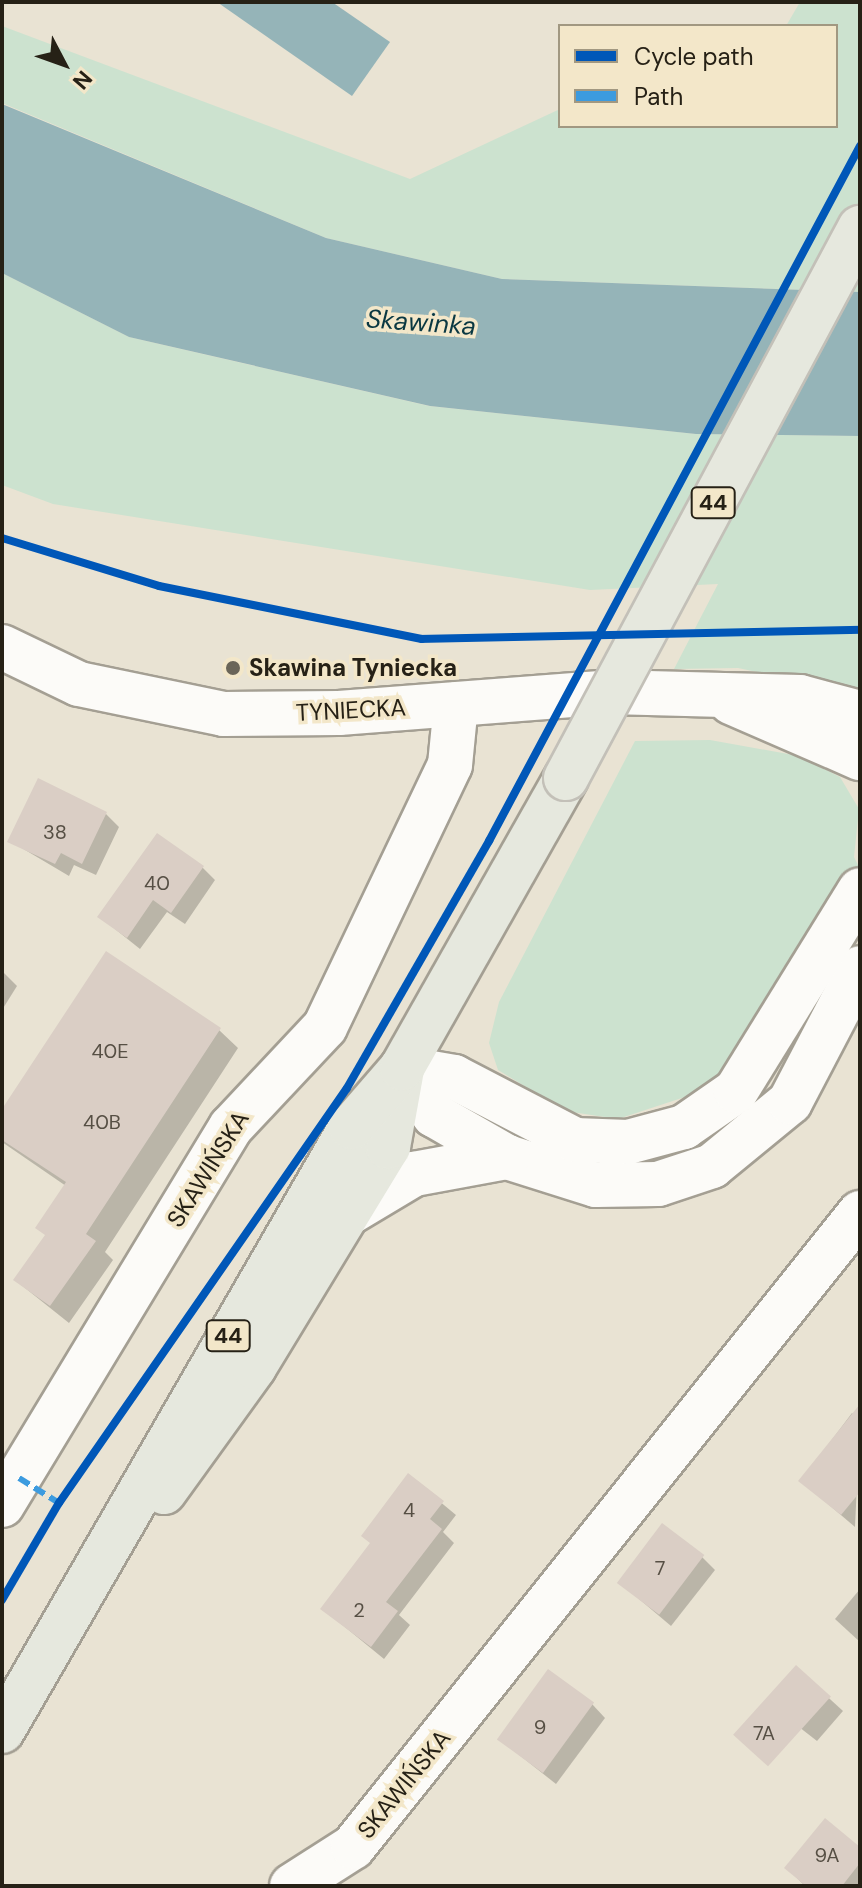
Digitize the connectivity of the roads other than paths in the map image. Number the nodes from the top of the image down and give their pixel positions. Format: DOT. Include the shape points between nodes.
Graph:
graph roads {
  1 [pos="860,228"];
  2 [pos="2,647"];
  3 [pos="711,693"];
  4 [pos="456,704"];
  5 [pos="860,713"];
  6 [pos="860,758"];
  7 [pos="860,890"];
  8 [pos="860,968"];
  9 [pos="402,1068"];
  10 [pos="507,1157"];
  11 [pos="349,1213"];
  12 [pos="860,1213"];
  13 [pos="2,1505"];
  14 [pos="70,1615"];
  15 [pos="2,1731"];
  16 [pos="292,1886"];
  1 -- 9 [label="main road, 44, bridge" via="566,778"];
  2 -- 4 [label="street, TYNIECKA" via="79,684 224,714"];
  3 -- 4 [label="street, TYNIECKA"];
  3 -- 5 [label="street, TYNIECKA" via="800,697"];
  3 -- 6 [label="street, TYNIECKA"];
  4 -- 13 [label="street, SKAWIŃSKA" via="450,765 325,1027 231,1127"];
  7 -- 9 [label="street" via="736,1091 684,1127 628,1142 575,1140 454,1077"];
  8 -- 10 [label="street" via="790,1102 712,1166 658,1184 596,1185"];
  9 -- 10 [label="street" via="434,1115"];
  9 -- 11 [label="main road, 44" via="388,1147"];
  9 -- 14 [label="main road, 44" via="351,1127"];
  10 -- 11 [label="street" via="414,1174"];
  11 -- 14 [label="main road, 44" via="203,1440"];
  12 -- 16 [label="street, SKAWIŃSKA" via="353,1847"];
  14 -- 15 [label="main road, 44"];
}
